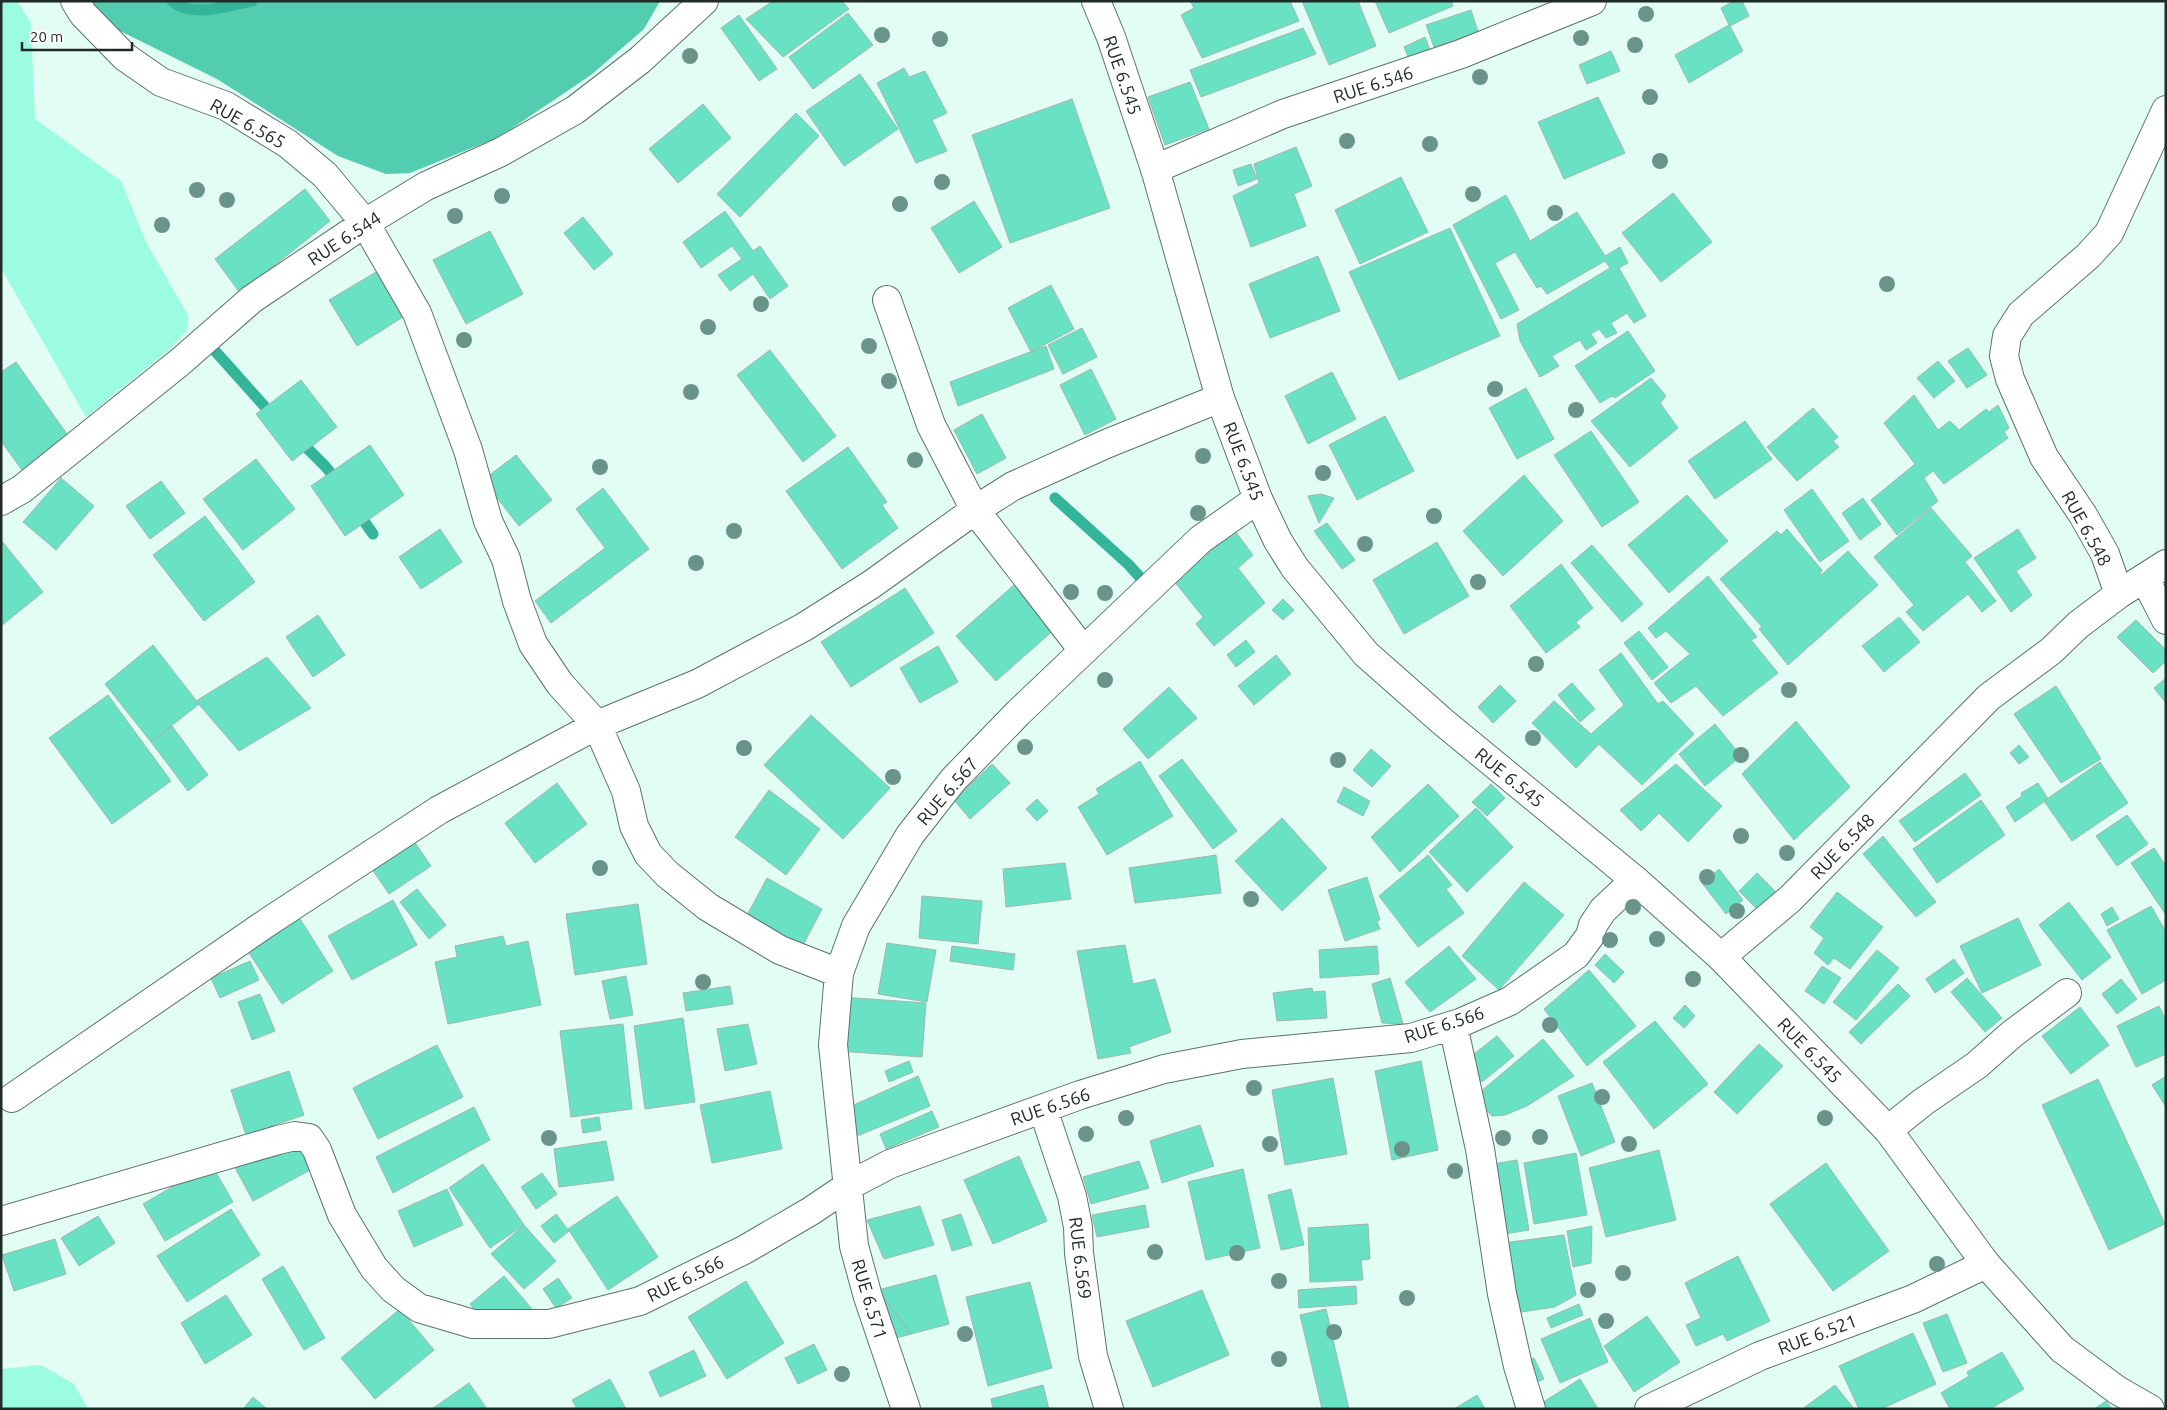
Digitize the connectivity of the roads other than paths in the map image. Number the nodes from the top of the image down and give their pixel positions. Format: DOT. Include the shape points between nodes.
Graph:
graph roads {
  1 [pos="75,1"];
  2 [pos="704,1"];
  3 [pos="1096,1"];
  4 [pos="1592,1"];
  5 [pos="2166,110"];
  6 [pos="1155,169"];
  7 [pos="365,223"];
  8 [pos="887,300"];
  9 [pos="1220,398"];
  10 [pos="1258,499"];
  11 [pos="1,501"];
  12 [pos="975,510"];
  13 [pos="2155,572"];
  14 [pos="2119,594"];
  15 [pos="2166,620"];
  16 [pos="1083,650"];
  17 [pos="597,725"];
  18 [pos="1635,880"];
  19 [pos="1721,957"];
  20 [pos="839,974"];
  21 [pos="2067,993"];
  22 [pos="1453,1025"];
  23 [pos="12,1098"];
  24 [pos="1043,1109"];
  25 [pos="1888,1130"];
  26 [pos="848,1186"];
  27 [pos="1,1221"];
  28 [pos="1986,1264"];
  29 [pos="906,1409"];
  30 [pos="1108,1409"];
  31 [pos="1532,1409"];
  32 [pos="1649,1409"];
  33 [pos="2150,1409"];
  1 -- 7 [label="street, RUE 6.565" via="83,14 125,57 161,82 226,106 288,144 325,175"];
  2 -- 7 [label="street, RUE 6.544" via="640,60 575,110 501,152 426,186"];
  3 -- 6 [label="street, RUE 6.545"];
  4 -- 6 [label="street, RUE 6.546" via="1461,54 1283,114"];
  5 -- 14 [label="street, RUE 6.548" via="2109,233 2088,256 2022,314 2008,336 2004,356 2010,379 2044,458 2105,554"];
  6 -- 9 [label="street, RUE 6.545"];
  7 -- 11 [label="street, RUE 6.544" via="252,299 150,386 22,489"];
  7 -- 17 [label="street, RUE 6.565" via="417,313 468,450 488,521 506,559 533,644 560,684"];
  8 -- 12 [label="street" via="931,425"];
  9 -- 10 [label="street, RUE 6.545"];
  9 -- 12 [label="street" via="1030,478"];
  10 -- 16 [label="street, RUE 6.567" via="1201,539"];
  10 -- 18 [label="street, RUE 6.545" via="1295,568 1366,654 1443,722"];
  12 -- 16 [label="street"];
  12 -- 17 [label="street" via="872,584 804,627 697,684"];
  13 -- 14 [label="street"];
  13 -- 15 [label="street"];
  14 -- 19 [label="street, RUE 6.548" via="1989,697 1790,899"];
  16 -- 20 [label="street, RUE 6.567" via="954,780 910,835 856,926"];
  17 -- 20 [label="street, RUE 6.565" via="626,790 634,826 648,854 666,874 708,907 772,945"];
  17 -- 23 [label="street" via="439,810 268,922"];
  18 -- 19 [label="street, RUE 6.545"];
  18 -- 22 [label="street, RUE 6.566" via="1603,910 1576,955 1510,1001"];
  19 -- 25 [label="street, RUE 6.545"];
  20 -- 26 [label="street, RUE 6.567" via="834,1046"];
  21 -- 25 [label="street" via="2012,1034 1977,1066"];
  22 -- 24 [label="street, RUE 6.566" via="1411,1038 1242,1054 1164,1068"];
  22 -- 31 [label="street" via="1480,1149 1502,1294 1518,1366"];
  24 -- 26 [label="street, RUE 6.566" via="915,1154"];
  24 -- 30 [label="street, RUE 6.569" via="1072,1196 1093,1356"];
  25 -- 28 [label="street, RUE 6.545"];
  26 -- 27 [label="street, RUE 6.566" via="744,1250 640,1301 549,1324 474,1324 447,1318 419,1308 393,1289 374,1268 342,1216 317,1150 309,1138 294,1136 278,1140"];
  26 -- 29 [label="street, RUE 6.571" via="854,1246"];
  28 -- 32 [label="street, RUE 6.521" via="1913,1298 1760,1356"];
  28 -- 33 [label="street, RUE 6.545" via="2062,1349 2117,1390"];
}
